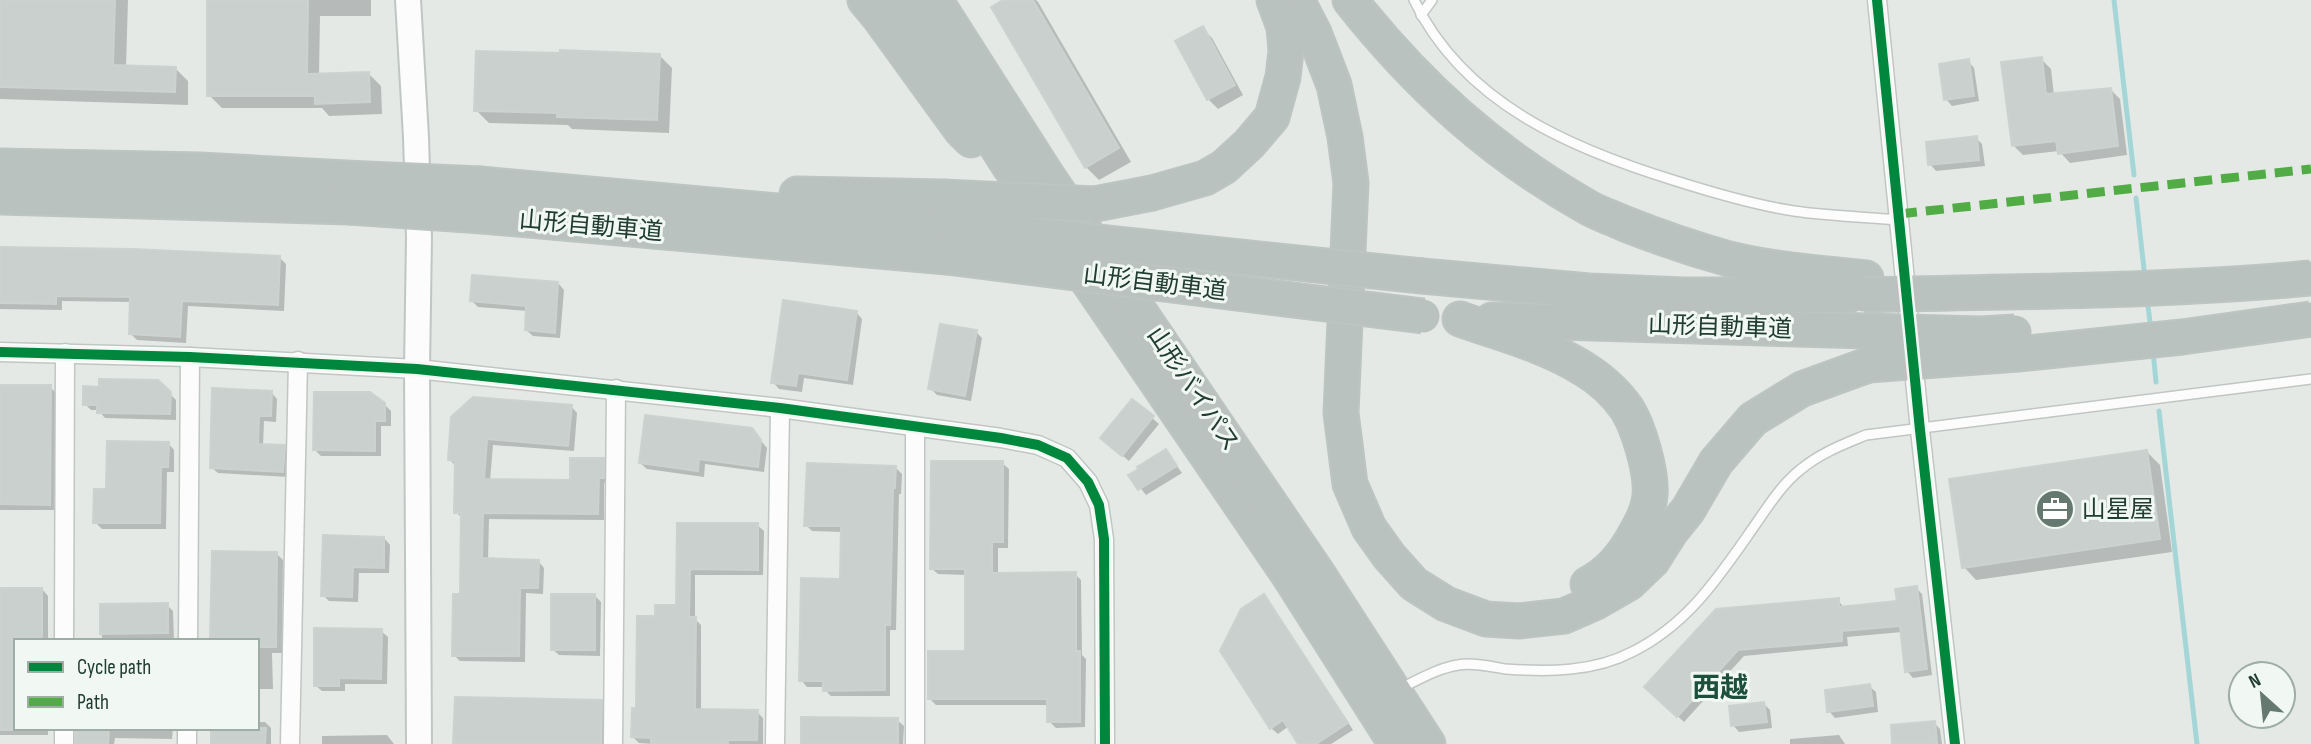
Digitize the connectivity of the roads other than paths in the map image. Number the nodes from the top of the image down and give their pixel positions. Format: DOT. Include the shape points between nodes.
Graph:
graph roads {
  1 [pos="408,0"];
  2 [pos="865,0"];
  3 [pos="904,0"];
  4 [pos="935,0"];
  5 [pos="948,0"];
  6 [pos="1274,0"];
  7 [pos="1297,0"];
  8 [pos="1321,0"];
  9 [pos="1350,0"];
  10 [pos="1414,0"];
  11 [pos="1432,0"];
  12 [pos="1877,0"];
  13 [pos="1421,15"];
  14 [pos="1020,132"];
  15 [pos="1008,164"];
  16 [pos="0,166"];
  17 [pos="347,192"];
  18 [pos="0,197"];
  19 [pos="482,200"];
  20 [pos="1900,220"];
  21 [pos="951,242"];
  22 [pos="2311,278"];
  23 [pos="1865,286"];
  24 [pos="2311,311"];
  25 [pos="1460,319"];
  26 [pos="2311,319"];
  27 [pos="0,352"];
  28 [pos="65,353"];
  29 [pos="190,357"];
  30 [pos="298,361"];
  31 [pos="417,369"];
  32 [pos="2311,379"];
  33 [pos="616,389"];
  34 [pos="780,408"];
  35 [pos="915,427"];
  36 [pos="1920,430"];
  37 [pos="64,639"];
  38 [pos="188,639"];
  39 [pos="1394,691"];
  40 [pos="290,744"];
  41 [pos="419,744"];
  42 [pos="613,744"];
  43 [pos="775,744"];
  44 [pos="915,744"];
  45 [pos="1105,744"];
  46 [pos="1396,744"];
  47 [pos="1428,744"];
  48 [pos="1955,744"];
  1 -- 31 [label="street" via="419,238"];
  2 -- 15 [label="highway" via="961,130 980,149"];
  3 -- 15 [label="highway, 山形バイパス"];
  4 -- 14 [label="highway, 山形バイパス"];
  5 -- 14 [label="highway"];
  6 -- 19 [label="highway, bridge" via="1284,27 1286,51 1272,117 1224,167 1205,178 1152,193 1095,204 943,197"];
  7 -- 26 [label="highway, bridge" via="1334,85 1351,183 1341,413 1350,484 1369,528 1414,584 1446,604 1486,619 1564,616 1629,583 1652,561 1716,462 1753,419 1802,389 1868,365 2182,337"];
  8 -- 25 [label="highway" via="1345,70 1359,146 1366,220 1360,439 1380,508 1411,554 1454,587 1515,601 1546,600 1575,591 1621,559 1643,522 1650,497 1649,467 1628,410 1585,369 1542,346"];
  9 -- 23 [label="highway" via="1452,112 1591,210 1667,241 1732,260"];
  10 -- 13 [label="lane"];
  11 -- 13 [label="lane"];
  12 -- 20 [label="street"];
  13 -- 20 [label="lane" via="1447,52 1491,96 1536,126 1620,164 1793,211"];
  14 -- 39 [label="highway, 山形バイパス"];
  15 -- 46 [label="highway, 山形バイパス" via="1282,565"];
  16 -- 17 [label="highway, 山形自動車道" via="200,170"];
  17 -- 18 [label="highway, 山形自動車道"];
  17 -- 19 [label="highway, 山形自動車道, bridge"];
  19 -- 21 [label="highway, 山形自動車道"];
  20 -- 36 [label="street"];
  21 -- 23 [label="highway, 山形自動車道, bridge" via="1589,291 1683,295"];
  21 -- 25 [label="highway, 山形自動車道, bridge"];
  22 -- 23 [label="highway, bridge" via="2113,291"];
  24 -- 25 [label="highway, 山形自動車道, bridge" via="1980,334"];
  27 -- 28 [label="street"];
  28 -- 29 [label="street"];
  28 -- 37 [label="street"];
  29 -- 30 [label="street"];
  29 -- 38 [label="street"];
  30 -- 31 [label="street"];
  30 -- 40 [label="street"];
  31 -- 33 [label="street"];
  31 -- 41 [label="street"];
  32 -- 36 [label="lane"];
  33 -- 34 [label="street"];
  33 -- 42 [label="street"];
  34 -- 35 [label="street"];
  34 -- 43 [label="street"];
  35 -- 44 [label="street"];
  35 -- 45 [label="street" via="1038,445 1067,458 1088,482 1099,505 1104,539"];
  36 -- 39 [label="lane" via="1866,436 1826,451 1798,471 1696,606 1631,653 1592,666 1558,670 1460,664"];
  36 -- 48 [label="street"];
  39 -- 47 [label="highway, 山形バイパス"];
}
